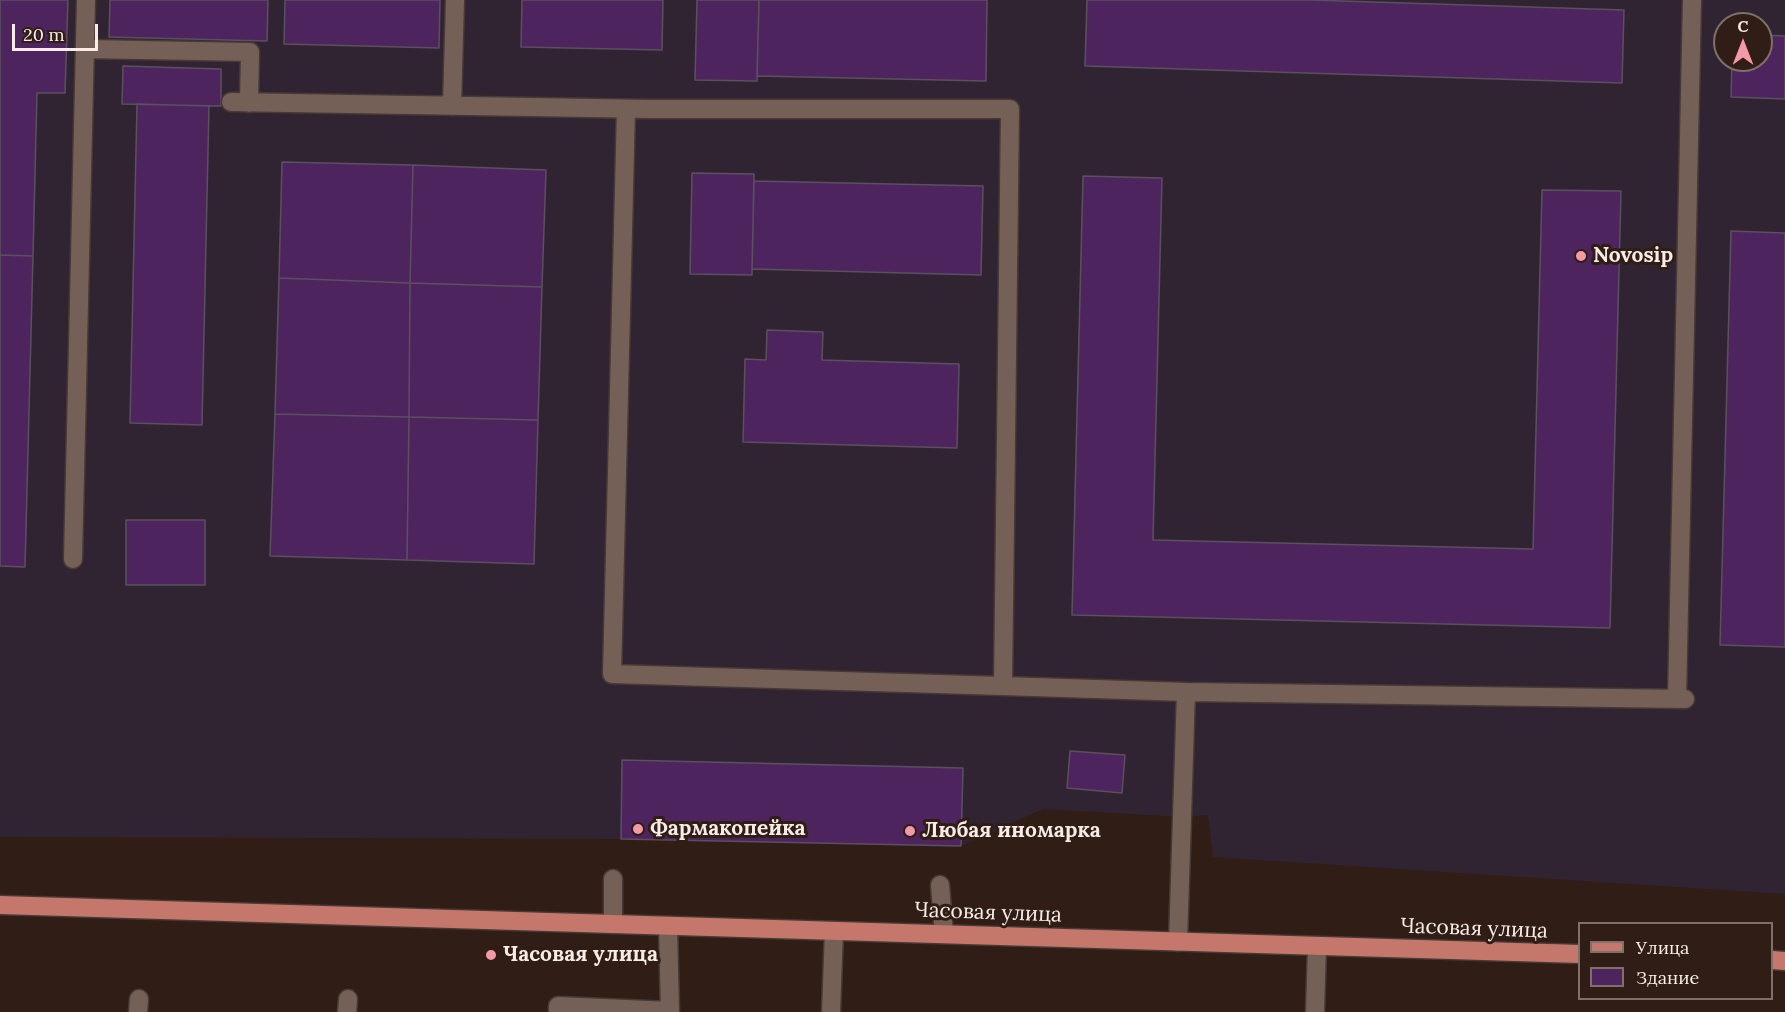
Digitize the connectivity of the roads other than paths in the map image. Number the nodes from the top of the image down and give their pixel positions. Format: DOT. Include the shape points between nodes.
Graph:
graph roads {
  1 [pos="86,0"];
  2 [pos="455,0"];
  3 [pos="1692,0"];
  4 [pos="85,49"];
  5 [pos="452,106"];
  6 [pos="626,109"];
  7 [pos="73,559"];
  8 [pos="1003,686"];
  9 [pos="1186,692"];
  10 [pos="613,879"];
  11 [pos="940,885"];
  12 [pos="0,905"];
  13 [pos="612,924"];
  14 [pos="668,926"];
  15 [pos="834,931"];
  16 [pos="944,934"];
  17 [pos="1178,942"];
  18 [pos="1317,946"];
  19 [pos="1578,954"];
  20 [pos="558,1012"];
  21 [pos="670,1012"];
  22 [pos="831,1012"];
  23 [pos="1315,1012"];
  1 -- 4 [label="street"];
  2 -- 5 [label="street"];
  3 -- 9 [label="street" via="1681,699"];
  4 -- 5 [label="street" via="250,51 240,102"];
  4 -- 7 [label="street"];
  5 -- 6 [label="street"];
  6 -- 8 [label="street" via="612,674"];
  6 -- 8 [label="street" via="1010,109"];
  8 -- 9 [label="street"];
  9 -- 17 [label="street"];
  10 -- 13 [label="street"];
  11 -- 16 [label="street"];
  12 -- 13 [label="main road, Часовая улица"];
  13 -- 14 [label="main road, Часовая улица"];
  14 -- 15 [label="main road, Часовая улица"];
  14 -- 21 [label="street"];
  15 -- 16 [label="main road, Часовая улица"];
  15 -- 22 [label="street"];
  16 -- 17 [label="main road, Часовая улица"];
  17 -- 18 [label="main road, Часовая улица"];
  18 -- 19 [label="main road, Часовая улица"];
  18 -- 23 [label="street"];
  20 -- 21 [label="street" via="558,1006"];
}
